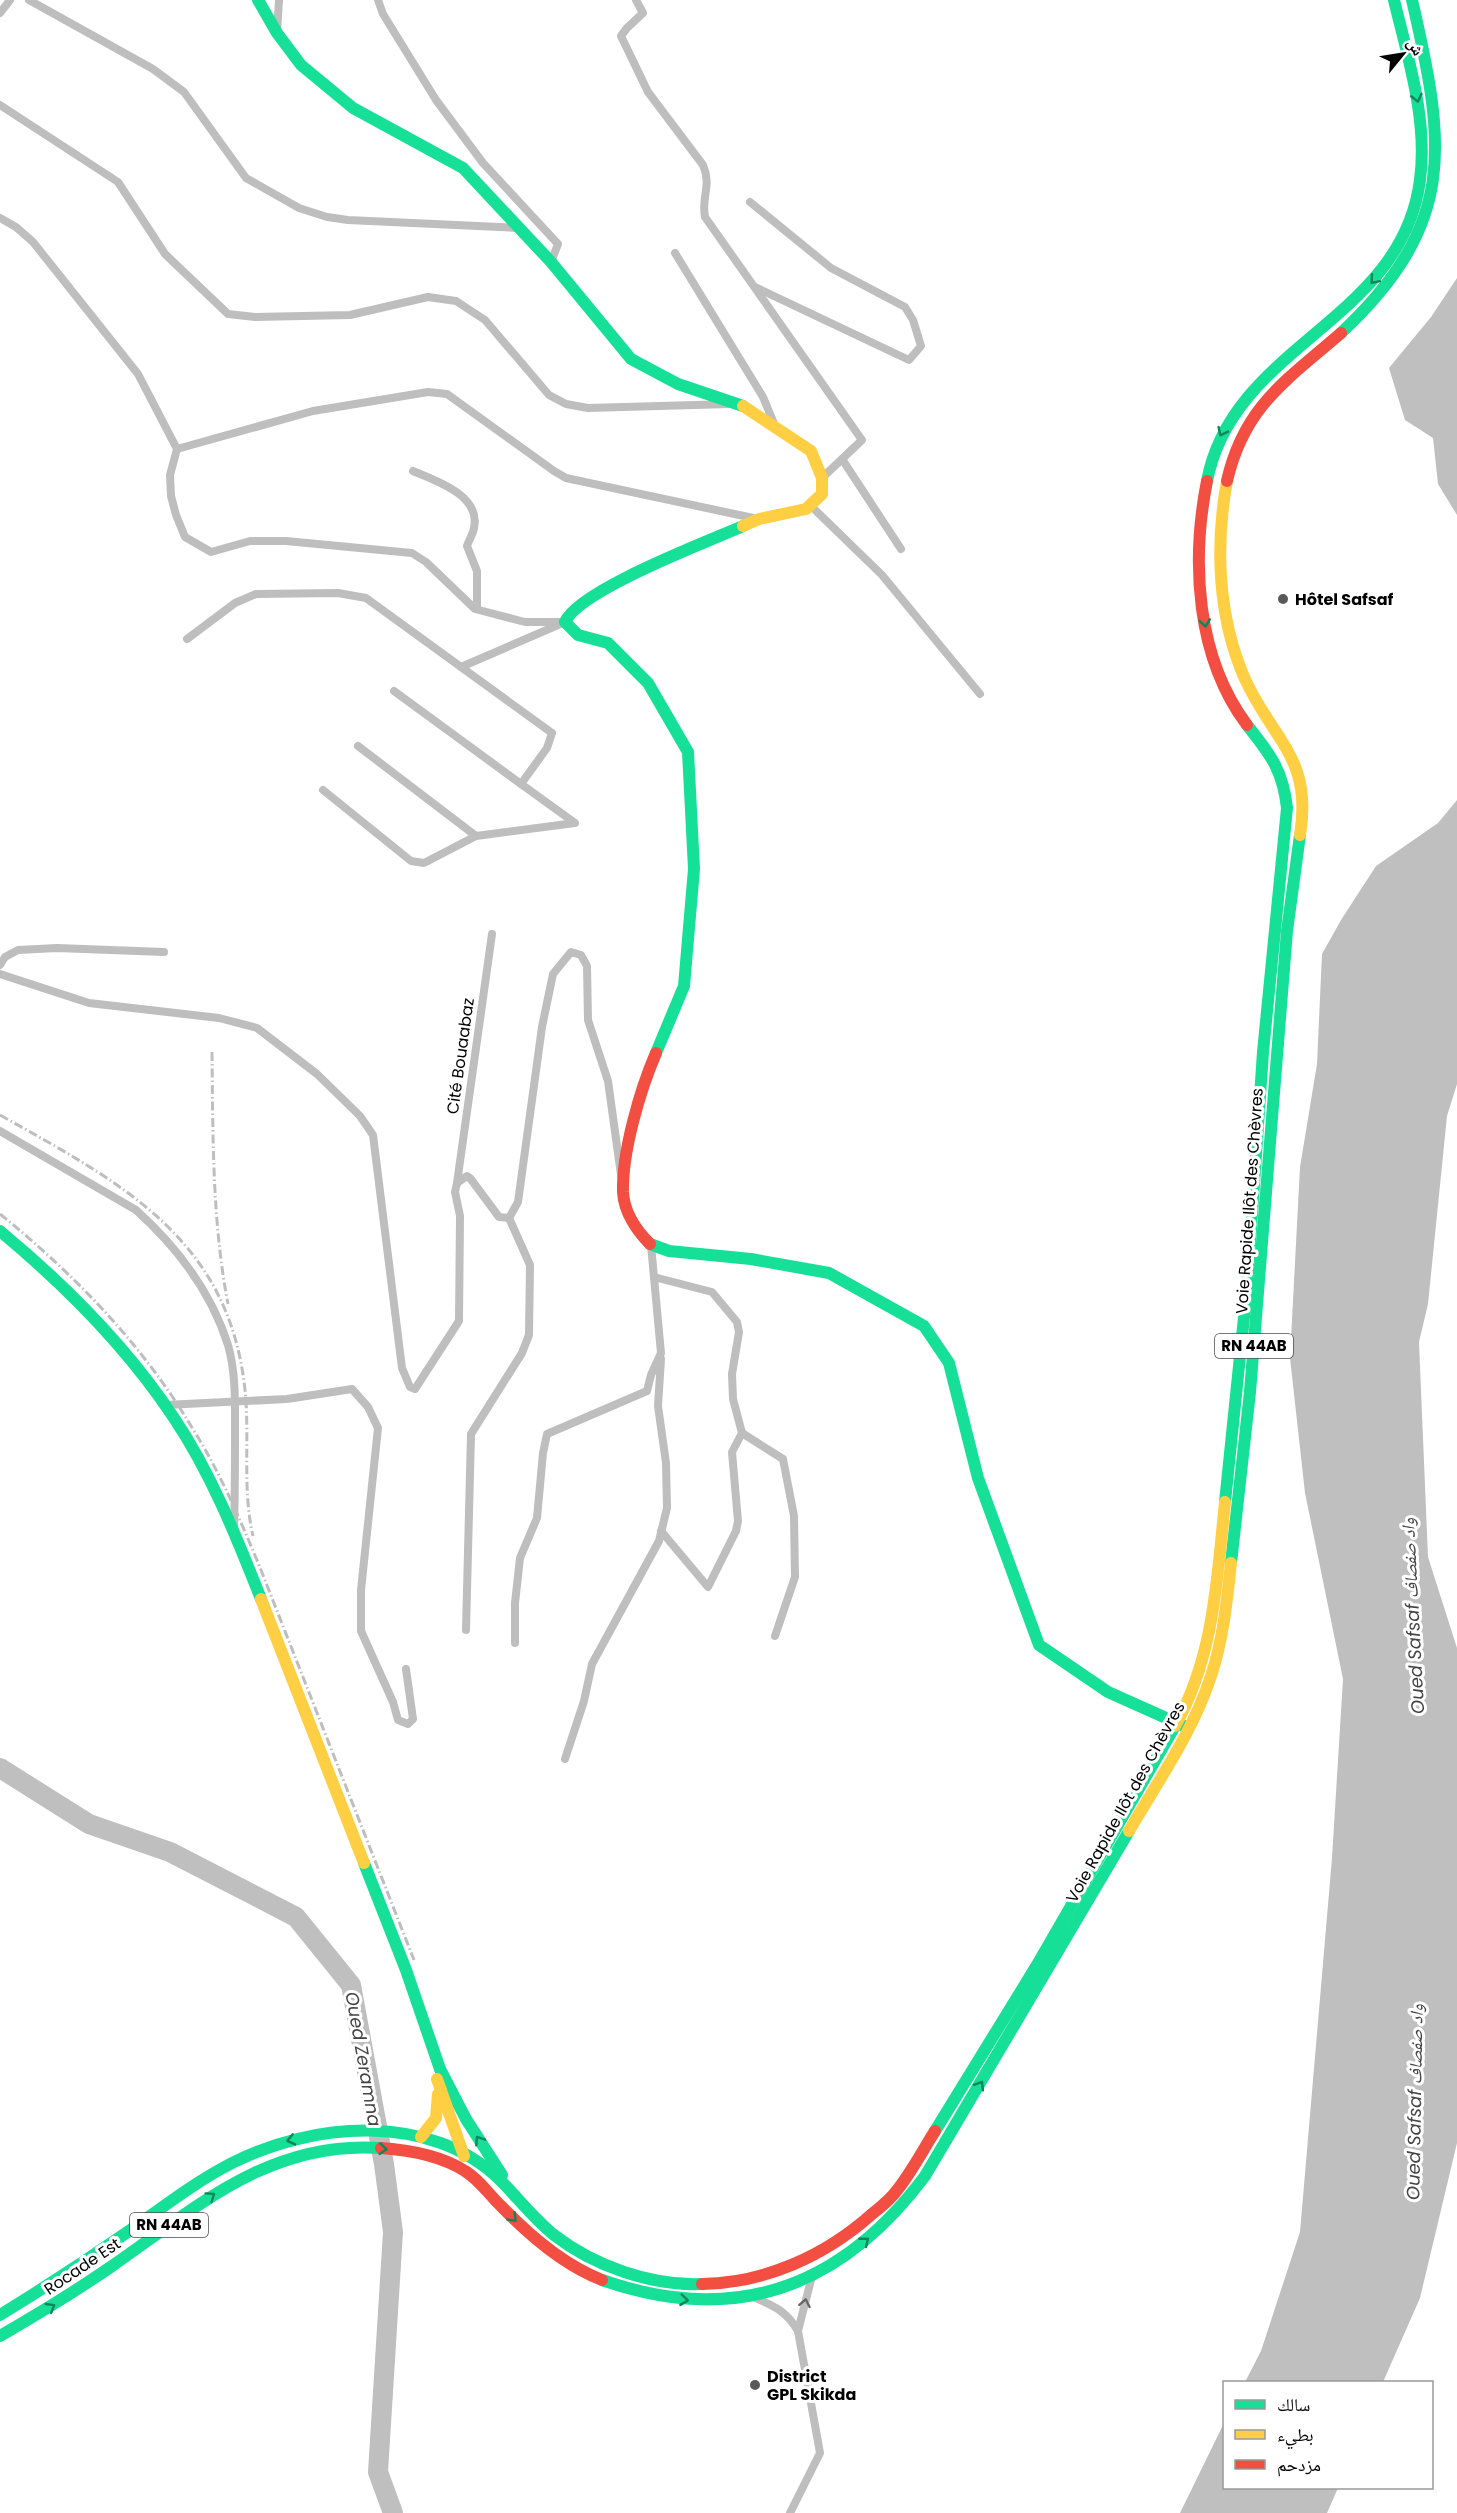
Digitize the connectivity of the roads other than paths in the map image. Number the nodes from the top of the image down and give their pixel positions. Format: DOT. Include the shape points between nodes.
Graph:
graph roads {
  1 [pos="10,0"];
  2 [pos="29,0"];
  3 [pos="258,0"];
  4 [pos="279,0"];
  5 [pos="378,0"];
  6 [pos="636,0"];
  7 [pos="1394,0"];
  8 [pos="1412,0"];
  9 [pos="0,13"];
  10 [pos="277,33"];
  11 [pos="0,105"];
  12 [pos="750,202"];
  13 [pos="0,218"];
  14 [pos="519,228"];
  15 [pos="675,254"];
  16 [pos="551,262"];
  17 [pos="754,286"];
  18 [pos="736,404"];
  19 [pos="775,427"];
  20 [pos="177,449"];
  21 [pos="842,459"];
  22 [pos="413,471"];
  23 [pos="822,478"];
  24 [pos="810,505"];
  25 [pos="759,519"];
  26 [pos="901,549"];
  27 [pos="477,609"];
  28 [pos="565,622"];
  29 [pos="187,639"];
  30 [pos="461,667"];
  31 [pos="394,691"];
  32 [pos="980,694"];
  33 [pos="358,746"];
  34 [pos="521,784"];
  35 [pos="323,790"];
  36 [pos="476,836"];
  37 [pos="492,934"];
  38 [pos="164,952"];
  39 [pos="0,965"];
  40 [pos="3,975"];
  41 [pos="0,986"];
  42 [pos="0,1131"];
  43 [pos="457,1183"];
  44 [pos="623,1194"];
  45 [pos="508,1218"];
  46 [pos="0,1231"];
  47 [pos="651,1245"];
  48 [pos="654,1277"];
  49 [pos="661,1353"];
  50 [pos="235,1402"];
  51 [pos="165,1405"];
  52 [pos="742,1433"];
  53 [pos="661,1531"];
  54 [pos="233,1532"];
  55 [pos="466,1630"];
  56 [pos="775,1636"];
  57 [pos="515,1643"];
  58 [pos="406,1669"];
  59 [pos="1182,1725"];
  60 [pos="565,1758"];
  61 [pos="437,2070"];
  62 [pos="417,2136"];
  63 [pos="461,2150"];
  64 [pos="453,2164"];
  65 [pos="477,2180"];
  66 [pos="537,2222"];
  67 [pos="812,2276"];
  68 [pos="747,2295"];
  69 [pos="0,2314"];
  70 [pos="798,2331"];
  71 [pos="0,2336"];
  72 [pos="790,2513"];
  1 -- 9 [label="street"];
  2 -- 14 [label="street" via="153,69 184,92 246,178 299,208 348,220"];
  3 -- 10 [label="main road"];
  4 -- 10 [label="street"];
  5 -- 16 [label="street" via="436,100 483,163 558,244"];
  6 -- 17 [label="street" via="643,13 621,36 648,92 703,165 708,179 702,206 705,217"];
  7 -- 59 [label="main road, Voie Rapide Ilôt des Chèvres / RN 44AB, one-way" via="1422,136 1422,178 1414,213 1396,249 1371,284 1267,373 1235,409 1217,442 1205,488 1200,568 1208,640 1219,677 1233,704 1280,768 1287,808 1263,1052 1247,1288 1214,1604 1206,1650"];
  8 -- 59 [label="main road, Voie Rapide Ilôt des Chèvres / RN 44AB" via="1437,118 1438,174 1430,220 1412,257 1385,295 1284,380 1260,406 1239,441 1224,494 1221,578 1235,655 1260,709 1286,745 1303,794 1285,955 1247,1432 1225,1620 1210,1678"];
  10 -- 14 [label="main road" via="301,65 353,108 463,168"];
  11 -- 18 [label="street" via="118,182 165,254 228,314 350,315 428,297 456,301 484,320 532,378 549,395 566,404 588,408"];
  12 -- 17 [label="street" via="831,268 905,307 921,346 909,360"];
  13 -- 20 [label="street" via="33,242 138,374"];
  14 -- 16 [label="main road"];
  15 -- 19 [label="street" via="763,397"];
  16 -- 18 [label="main road" via="631,359 678,384"];
  17 -- 21 [label="street" via="862,440"];
  18 -- 19 [label="main road" via="747,407"];
  19 -- 23 [label="main road" via="810,451"];
  20 -- 25 [label="street" via="313,411 428,392 447,394 566,478"];
  20 -- 27 [label="street" via="170,475 176,515 185,537 211,552 250,541 286,541 412,553"];
  21 -- 23 [label="street"];
  21 -- 26 [label="street"];
  22 -- 27 [label="street" via="451,487 472,508 475,526 467,546 477,570"];
  23 -- 24 [label="main road" via="822,494"];
  24 -- 25 [label="main road"];
  24 -- 32 [label="street" via="882,575"];
  25 -- 28 [label="main road" via="622,580 575,608"];
  27 -- 28 [label="street" via="525,622"];
  28 -- 30 [label="street"];
  28 -- 44 [label="main road" via="578,635 608,643 648,682 688,752 694,869 684,986 648,1071 627,1150"];
  29 -- 30 [label="street" via="235,603 256,594 338,593 366,598"];
  30 -- 34 [label="street" via="552,733 547,748"];
  31 -- 34 [label="street"];
  33 -- 36 [label="street"];
  34 -- 36 [label="street" via="575,823"];
  35 -- 36 [label="street" via="411,861 424,863"];
  37 -- 43 [label="street, Cité Bouaabaz"];
  38 -- 39 [label="street" via="18,950"];
  40 -- 41 [label="street"];
  40 -- 43 [label="street, Cité Bouaabaz" via="89,1003 219,1018 257,1028 317,1074 360,1116 373,1136 402,1368 410,1387 415,1389 459,1321"];
  42 -- 50 [label="street" via="121,1200 179,1254 220,1324 228,1347"];
  43 -- 45 [label="street" via="467,1176 500,1217"];
  44 -- 45 [label="street" via="608,1081 588,1020 587,966 581,955 571,952 553,974 518,1202"];
  44 -- 47 [label="main road" via="638,1232"];
  45 -- 55 [label="street" via="530,1264 529,1335 522,1353 471,1434"];
  46 -- 51 [label="main road" via="47,1270 98,1323"];
  47 -- 48 [label="street"];
  47 -- 59 [label="main road" via="669,1251 751,1259 828,1273 924,1326 949,1363 978,1478 1039,1645 1108,1692"];
  48 -- 49 [label="street"];
  48 -- 52 [label="street" via="712,1292 737,1322 733,1399"];
  49 -- 53 [label="street" via="658,1406 667,1508"];
  49 -- 57 [label="street" via="647,1391 548,1434 537,1518 520,1558"];
  50 -- 51 [label="street"];
  50 -- 54 [label="street"];
  50 -- 58 [label="street" via="352,1389 368,1407 378,1428 361,1590 361,1631 398,1719 408,1724 413,1719"];
  51 -- 54 [label="main road" via="207,1476"];
  52 -- 53 [label="street" via="732,1452 736,1531 708,1587"];
  52 -- 56 [label="street" via="783,1460 794,1516 795,1577"];
  53 -- 60 [label="street" via="592,1664"];
  54 -- 61 [label="main road" via="406,1970"];
  59 -- 66 [label="main road, Voie Rapide Ilôt des Chèvres / RN 44AB" via="923,2151 898,2190 867,2219 829,2247 785,2268 746,2280 705,2284 633,2275 566,2244"];
  67 -- 59 [label="main road, Voie Rapide Ilôt des Chèvres / RN 44AB, one-way" via="866,2241 904,2205 925,2176 1176,1753"];
  61 -- 62 [label="main road" via="438,2117 434,2126"];
  61 -- 63 [label="main road"];
  66 -- 61 [label="main road, one-way" via="503,2176"];
  62 -- 63 [label="main road, RN 44AB"];
  62 -- 69 [label="main road, Rocade Est / RN 44AB, one-way" via="349,2132 261,2148 193,2185 73,2269"];
  63 -- 64 [label="main road"];
  63 -- 65 [label="main road"];
  63 -- 66 [label="main road, Voie Rapide Ilôt des Chèvres / RN 44AB" via="489,2170"];
  64 -- 65 [label="main road, RN 44AB"];
  71 -- 64 [label="main road, Rocade Est / RN 44AB, one-way" via="71,2295 216,2192 272,2162 303,2154 375,2148 414,2152"];
  65 -- 68 [label="main road, Voie Rapide Ilôt des Chèvres / RN 44AB, one-way" via="531,2237 602,2281 639,2294 696,2301"];
  67 -- 68 [label="main road, Voie Rapide Ilôt des Chèvres / RN 44AB"];
  70 -- 67 [label="street, one-way"];
  68 -- 70 [label="street" via="790,2317"];
  70 -- 72 [label="street" via="820,2453"];
}
